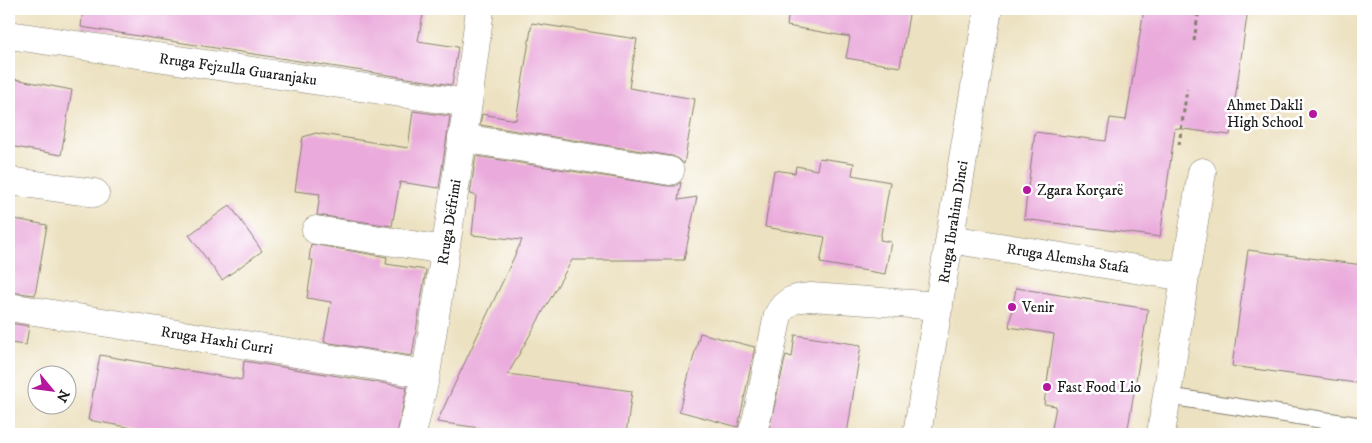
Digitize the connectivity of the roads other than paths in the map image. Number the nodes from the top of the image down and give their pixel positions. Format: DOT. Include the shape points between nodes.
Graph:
graph roads {
  1 [pos="480,9"];
  2 [pos="988,9"];
  3 [pos="9,35"];
  4 [pos="468,103"];
  5 [pos="462,138"];
  6 [pos="670,171"];
  7 [pos="1202,172"];
  8 [pos="9,181"];
  9 [pos="95,193"];
  10 [pos="316,230"];
  11 [pos="950,240"];
  12 [pos="445,250"];
  13 [pos="1185,277"];
  14 [pos="939,306"];
  15 [pos="9,307"];
  16 [pos="426,374"];
  17 [pos="1167,396"];
  18 [pos="1363,426"];
  19 [pos="414,433"];
  20 [pos="752,434"];
  21 [pos="917,434"];
  22 [pos="1161,434"];
  1 -- 4 [label="street, Rruga Dëfrimi"];
  2 -- 11 [label="street, Rruga Ibrahim Dinci"];
  3 -- 4 [label="street, Rruga Fejzulla Guaranjaku"];
  4 -- 5 [label="street, Rruga Dëfrimi"];
  5 -- 6 [label="street"];
  5 -- 12 [label="street, Rruga Dëfrimi"];
  7 -- 13 [label="street"];
  8 -- 9 [label="street"];
  10 -- 12 [label="street"];
  11 -- 13 [label="street, Rruga Alemsha Stafa"];
  11 -- 14 [label="street, Rruga Ibrahim Dinci"];
  12 -- 16 [label="street, Rruga Dëfrimi"];
  13 -- 17 [label="street"];
  14 -- 20 [label="street" via="811,297 791,300 778,315"];
  14 -- 21 [label="street, Rruga Ibrahim Dinci"];
  15 -- 16 [label="street, Rruga Haxhi Curri"];
  16 -- 19 [label="street, Rruga Dëfrimi"];
  17 -- 18 [label="lane"];
  17 -- 22 [label="street"];
}
